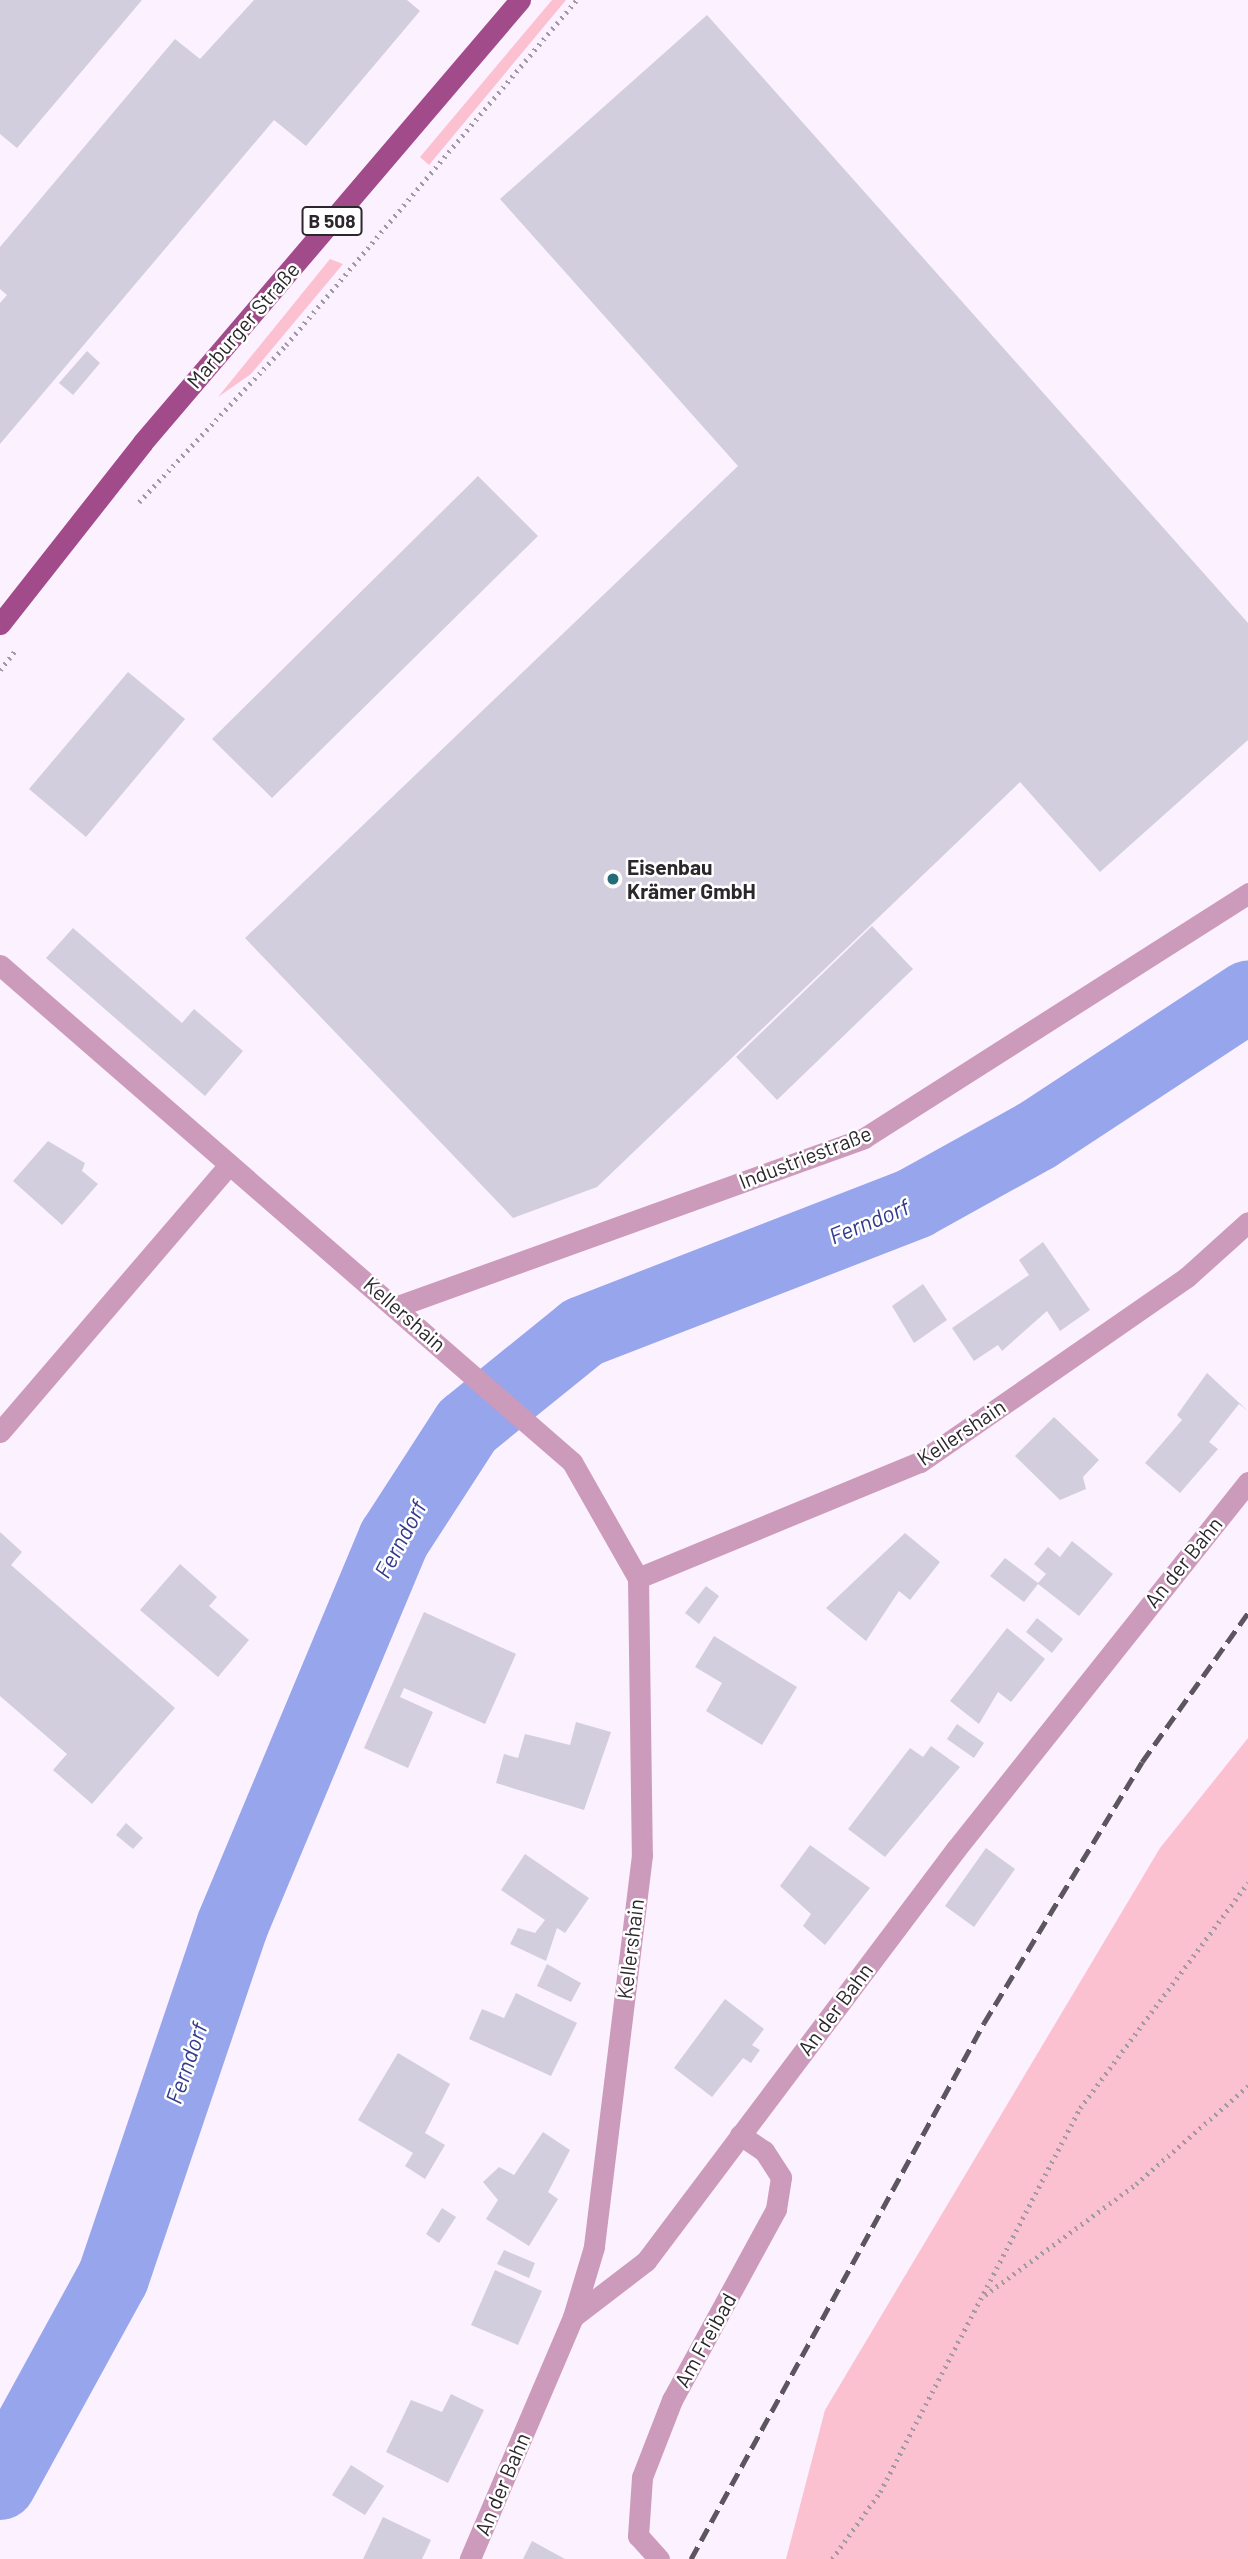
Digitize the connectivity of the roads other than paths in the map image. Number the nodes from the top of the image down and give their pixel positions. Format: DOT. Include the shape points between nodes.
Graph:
graph roads {
  1 [pos="520,0"];
  2 [pos="0,624"];
  3 [pos="1248,893"];
  4 [pos="0,965"];
  5 [pos="229,1165"];
  6 [pos="1248,1222"];
  7 [pos="398,1307"];
  8 [pos="0,1432"];
  9 [pos="1248,1482"];
  10 [pos="638,1578"];
  11 [pos="740,2134"];
  12 [pos="573,2317"];
  13 [pos="470,2559"];
  14 [pos="659,2559"];
  1 -- 2 [label="main road, Marburger Straße / B 508" via="152,432"];
  3 -- 7 [label="street, Industriestraße" via="864,1138"];
  4 -- 5 [label="street, Kellershain"];
  5 -- 7 [label="street, Kellershain"];
  5 -- 8 [label="street"];
  6 -- 10 [label="street, Kellershain" via="1187,1277 920,1462"];
  7 -- 10 [label="street, Kellershain" via="572,1462"];
  9 -- 11 [label="street, An der Bahn" via="956,1849"];
  10 -- 12 [label="street, Kellershain" via="642,1855 594,2247"];
  11 -- 12 [label="street, An der Bahn" via="646,2261"];
  11 -- 14 [label="street, Am Freibad" via="764,2151 780,2177 776,2209 672,2400 642,2477 638,2536"];
  12 -- 13 [label="street, An der Bahn"];
}
